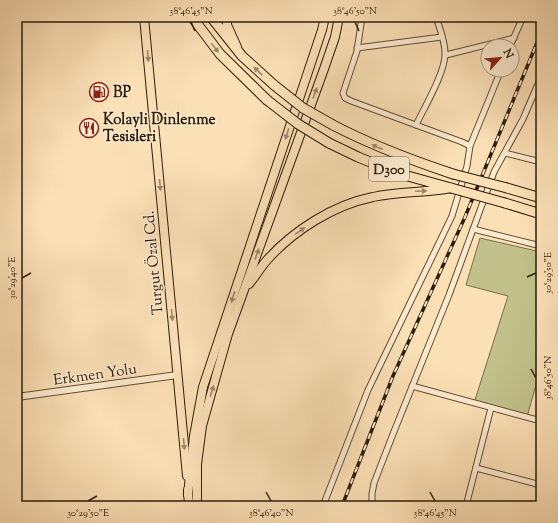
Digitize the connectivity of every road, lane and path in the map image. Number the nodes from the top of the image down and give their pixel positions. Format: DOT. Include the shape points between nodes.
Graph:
graph roads {
  1 [pos="144,17"];
  2 [pos="192,17"];
  3 [pos="211,17"];
  4 [pos="227,17"];
  5 [pos="325,17"];
  6 [pos="339,17"];
  7 [pos="362,17"];
  8 [pos="436,17"];
  9 [pos="523,17"];
  10 [pos="442,37"];
  11 [pos="514,38"];
  12 [pos="480,46"];
  13 [pos="357,48"];
  14 [pos="446,55"];
  15 [pos="242,56"];
  16 [pos="541,77"];
  17 [pos="498,78"];
  18 [pos="416,125"];
  19 [pos="470,146"];
  20 [pos="505,153"];
  21 [pos="541,162"];
  22 [pos="451,188"];
  23 [pos="541,198"];
  24 [pos="541,214"];
  25 [pos="473,229"];
  26 [pos="541,246"];
  27 [pos="244,289"];
  28 [pos="177,375"];
  29 [pos="412,386"];
  30 [pos="17,397"];
  31 [pos="491,408"];
  32 [pos="541,421"];
  33 [pos="476,468"];
  34 [pos="541,485"];
  35 [pos="188,495"];
  36 [pos="197,502"];
  37 [pos="189,506"];
  38 [pos="323,506"];
  39 [pos="372,506"];
  40 [pos="466,506"];
  1 -- 28 [label="main road, Turgut Özal Cd., one-way"];
  2 -- 22 [label="highway, D300, one-way, bridge" via="220,54 267,100 298,124 358,157 397,173"];
  3 -- 15 [label="highway, D300"];
  4 -- 15 [label="main road" via="227,25"];
  5 -- 35 [label="main road, one-way" via="204,387 194,436"];
  27 -- 6 [label="main road, one-way" via="324,69"];
  7 -- 13 [label="street"];
  8 -- 10 [label="street"];
  9 -- 11 [label="street"];
  10 -- 13 [label="street"];
  10 -- 14 [label="street"];
  12 -- 14 [label="street"];
  13 -- 18 [label="street" via="344,88 346,98"];
  14 -- 18 [label="street" via="441,73"];
  23 -- 15 [label="highway, D300, one-way, bridge" via="453,174 364,141 303,108 274,86"];
  16 -- 20 [label="street"];
  17 -- 19 [label="street"];
  18 -- 19 [label="street"];
  19 -- 38 [label="street" via="467,166 452,216 368,390"];
  20 -- 21 [label="street"];
  20 -- 25 [label="street" via="494,172"];
  22 -- 24 [label="highway, D300, bridge"];
  27 -- 22 [label="main road, one-way" via="267,260 286,242 337,210 372,197"];
  25 -- 26 [label="street"];
  25 -- 29 [label="street"];
  36 -- 27 [label="main road, one-way" via="197,464 202,426 228,334"];
  28 -- 30 [label="street, Erkmen Yolu"];
  28 -- 35 [label="main road, Turgut Özal Cd., one-way"];
  29 -- 31 [label="street"];
  29 -- 39 [label="street" via="374,483"];
  31 -- 32 [label="street"];
  31 -- 33 [label="street"];
  33 -- 34 [label="street"];
  33 -- 40 [label="street"];
  35 -- 37 [label="main road, Turgut Özal Cd."];
}
